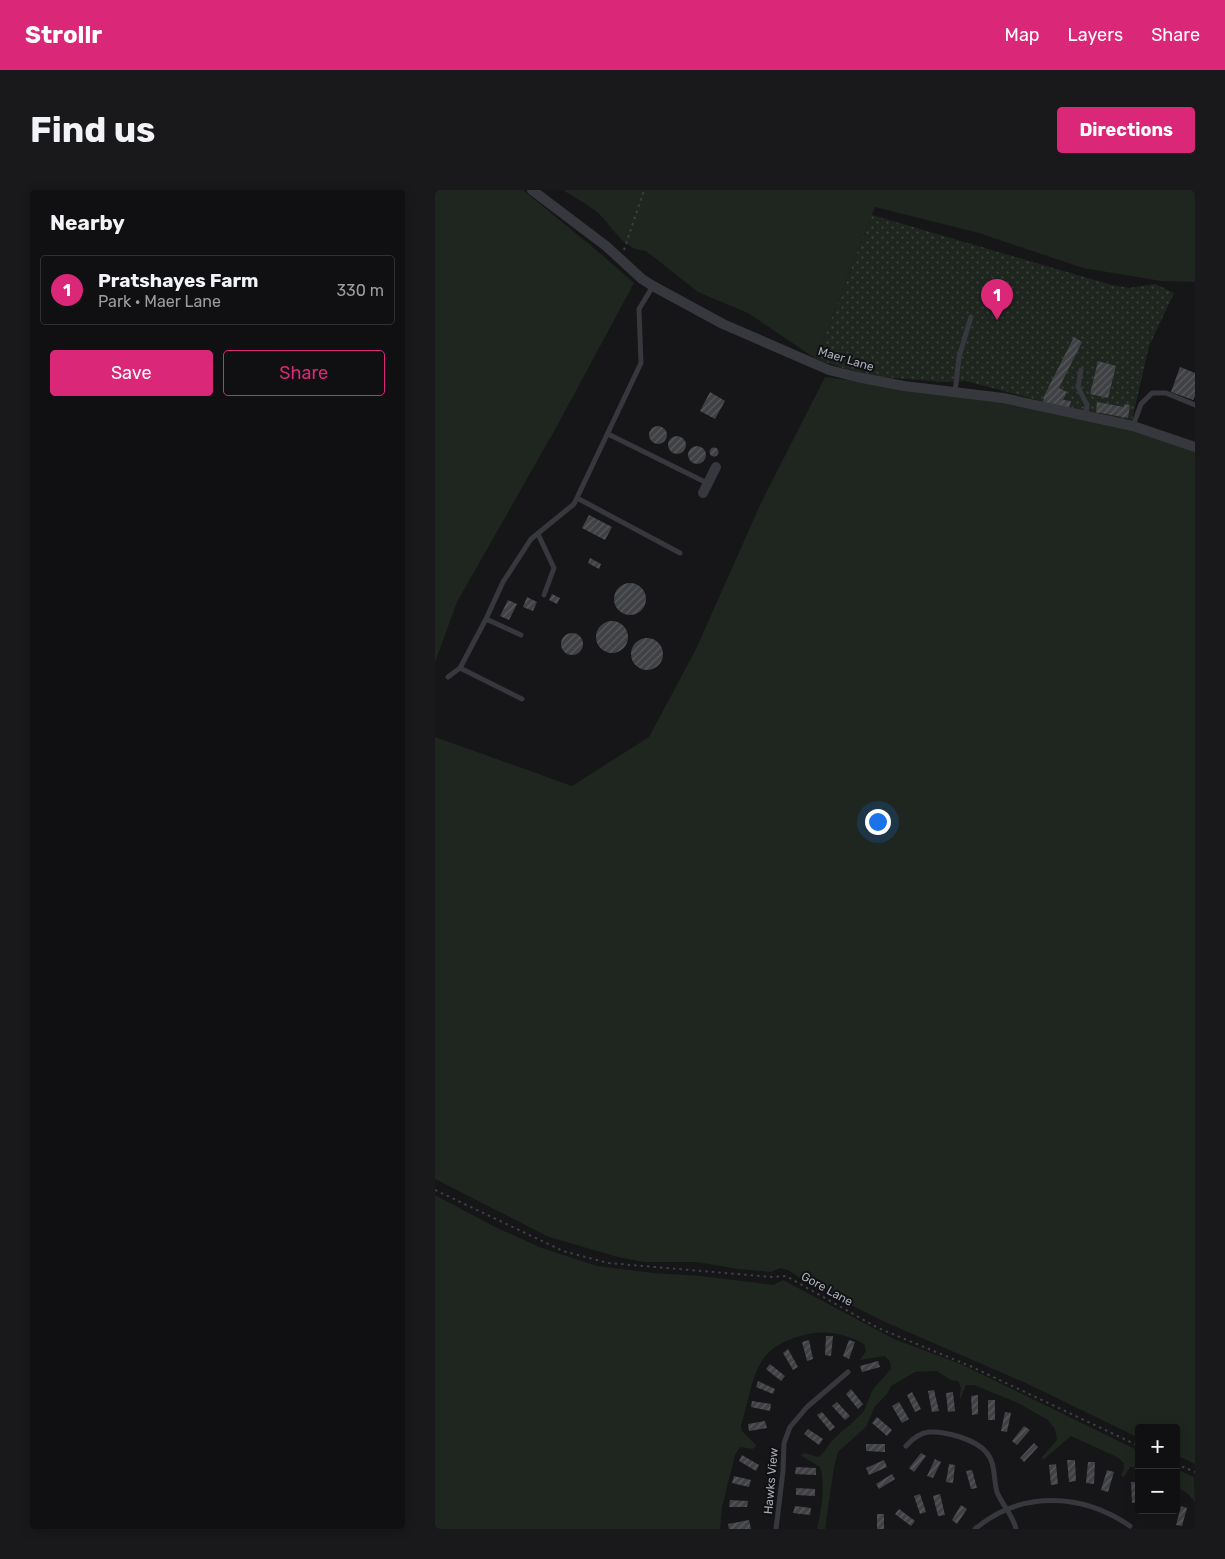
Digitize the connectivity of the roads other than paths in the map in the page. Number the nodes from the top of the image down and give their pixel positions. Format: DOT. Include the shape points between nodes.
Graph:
graph roads {
  1 [pos="532,190"];
  2 [pos="653,286"];
  3 [pos="971,317"];
  4 [pos="1081,370"];
  5 [pos="955,392"];
  6 [pos="1195,405"];
  7 [pos="1086,416"];
  8 [pos="1133,426"];
  9 [pos="608,434"];
  10 [pos="1195,446"];
  11 [pos="716,467"];
  12 [pos="707,483"];
  13 [pos="703,493"];
  14 [pos="577,498"];
  15 [pos="538,534"];
  16 [pos="681,553"];
  17 [pos="544,595"];
  18 [pos="486,619"];
  19 [pos="521,634"];
  20 [pos="460,668"];
  21 [pos="448,677"];
  22 [pos="522,699"];
  23 [pos="848,1372"];
  24 [pos="906,1446"];
  25 [pos="1007,1510"];
  26 [pos="1130,1526"];
  27 [pos="776,1529"];
  28 [pos="975,1529"];
  29 [pos="1017,1529"];
  1 -- 2 [label="street, Maer Lane"];
  2 -- 5 [label="street, Maer Lane" via="723,324 829,370 904,386"];
  2 -- 9 [label="lane" via="639,310 641,363"];
  3 -- 5 [label="lane" via="959,357"];
  4 -- 7 [label="lane" via="1078,387 1087,406"];
  5 -- 7 [label="street, Maer Lane" via="1003,398"];
  6 -- 8 [label="lane" via="1166,393 1152,393 1141,404"];
  7 -- 8 [label="street, Maer Lane"];
  8 -- 10 [label="street, Maer Lane"];
  9 -- 12 [label="lane"];
  9 -- 14 [label="lane"];
  11 -- 12 [label="street"];
  12 -- 13 [label="street"];
  14 -- 15 [label="lane"];
  14 -- 16 [label="lane"];
  15 -- 17 [label="lane" via="555,568"];
  15 -- 18 [label="lane" via="531,539 503,582"];
  18 -- 19 [label="lane"];
  18 -- 20 [label="lane"];
  20 -- 21 [label="lane"];
  20 -- 22 [label="lane"];
  23 -- 27 [label="lane, Hawks View" via="807,1407 790,1427 784,1442"];
  24 -- 25 [label="lane" via="928,1432 955,1435 982,1449 992,1462 997,1492"];
  25 -- 26 [label="lane" via="1036,1500 1074,1502 1113,1514"];
  25 -- 28 [label="lane"];
  25 -- 29 [label="lane"];
}
